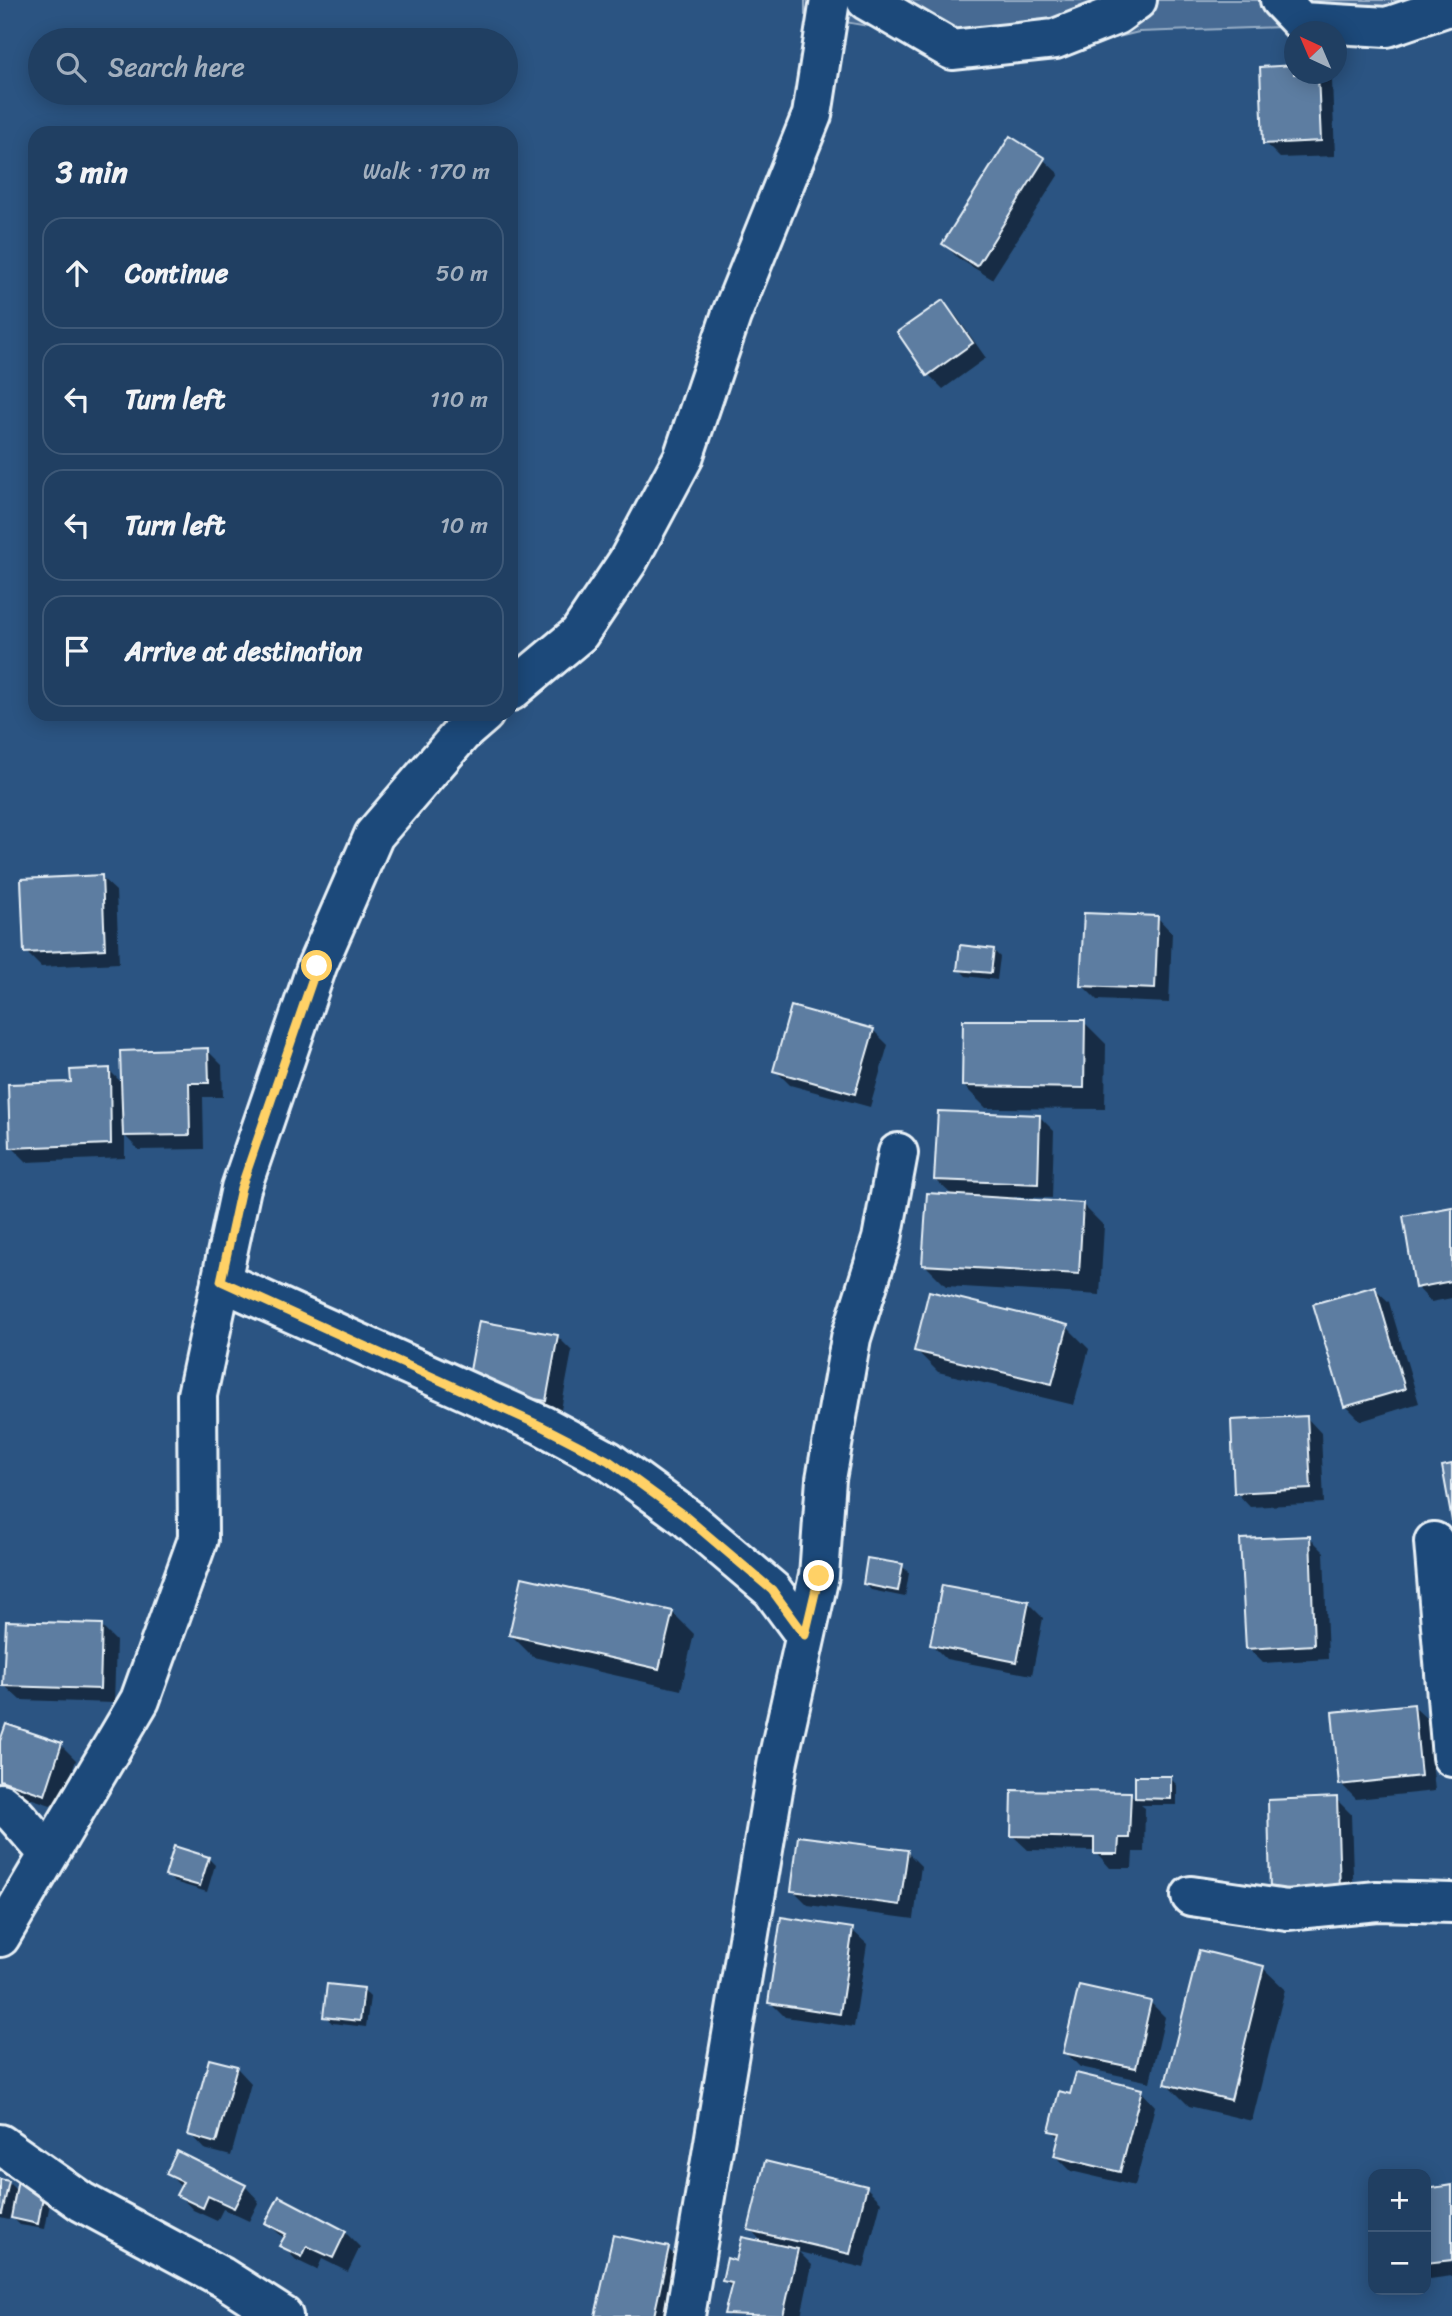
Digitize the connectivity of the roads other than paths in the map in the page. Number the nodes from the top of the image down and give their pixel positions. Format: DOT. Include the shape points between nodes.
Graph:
graph roads {
  1 [pos="830,0"];
  2 [pos="866,0"];
  3 [pos="1136,0"];
  4 [pos="1280,0"];
  5 [pos="1452,5"];
  6 [pos="518,685"];
  7 [pos="476,721"];
  8 [pos="898,1153"];
  9 [pos="221,1281"];
  10 [pos="1434,1542"];
  11 [pos="805,1635"];
  12 [pos="1452,1758"];
  13 [pos="0,1803"];
  14 [pos="48,1853"];
  15 [pos="1191,1896"];
  16 [pos="1452,1903"];
  17 [pos="0,1937"];
  18 [pos="0,2144"];
  19 [pos="283,2316"];
  20 [pos="685,2316"];
  1 -- 6 [label="street" via="811,115 731,316 683,458 628,561 579,634"];
  2 -- 3 [label="street" via="952,50 1055,39 1116,15"];
  4 -- 5 [label="street" via="1301,22 1388,27"];
  7 -- 9 [label="street" via="374,835 317,966 254,1149"];
  8 -- 11 [label="street" via="882,1239 851,1338 826,1479 819,1576"];
  9 -- 11 [label="street" via="609,1461 686,1517 772,1590"];
  9 -- 14 [label="street" via="197,1395 198,1539 141,1700"];
  10 -- 12 [label="street"];
  11 -- 20 [label="street" via="776,1774"];
  13 -- 14 [label="street"];
  14 -- 17 [label="street"];
  15 -- 16 [label="street" via="1287,1910 1377,1901"];
  18 -- 19 [label="street" via="82,2202 222,2277"];
}
